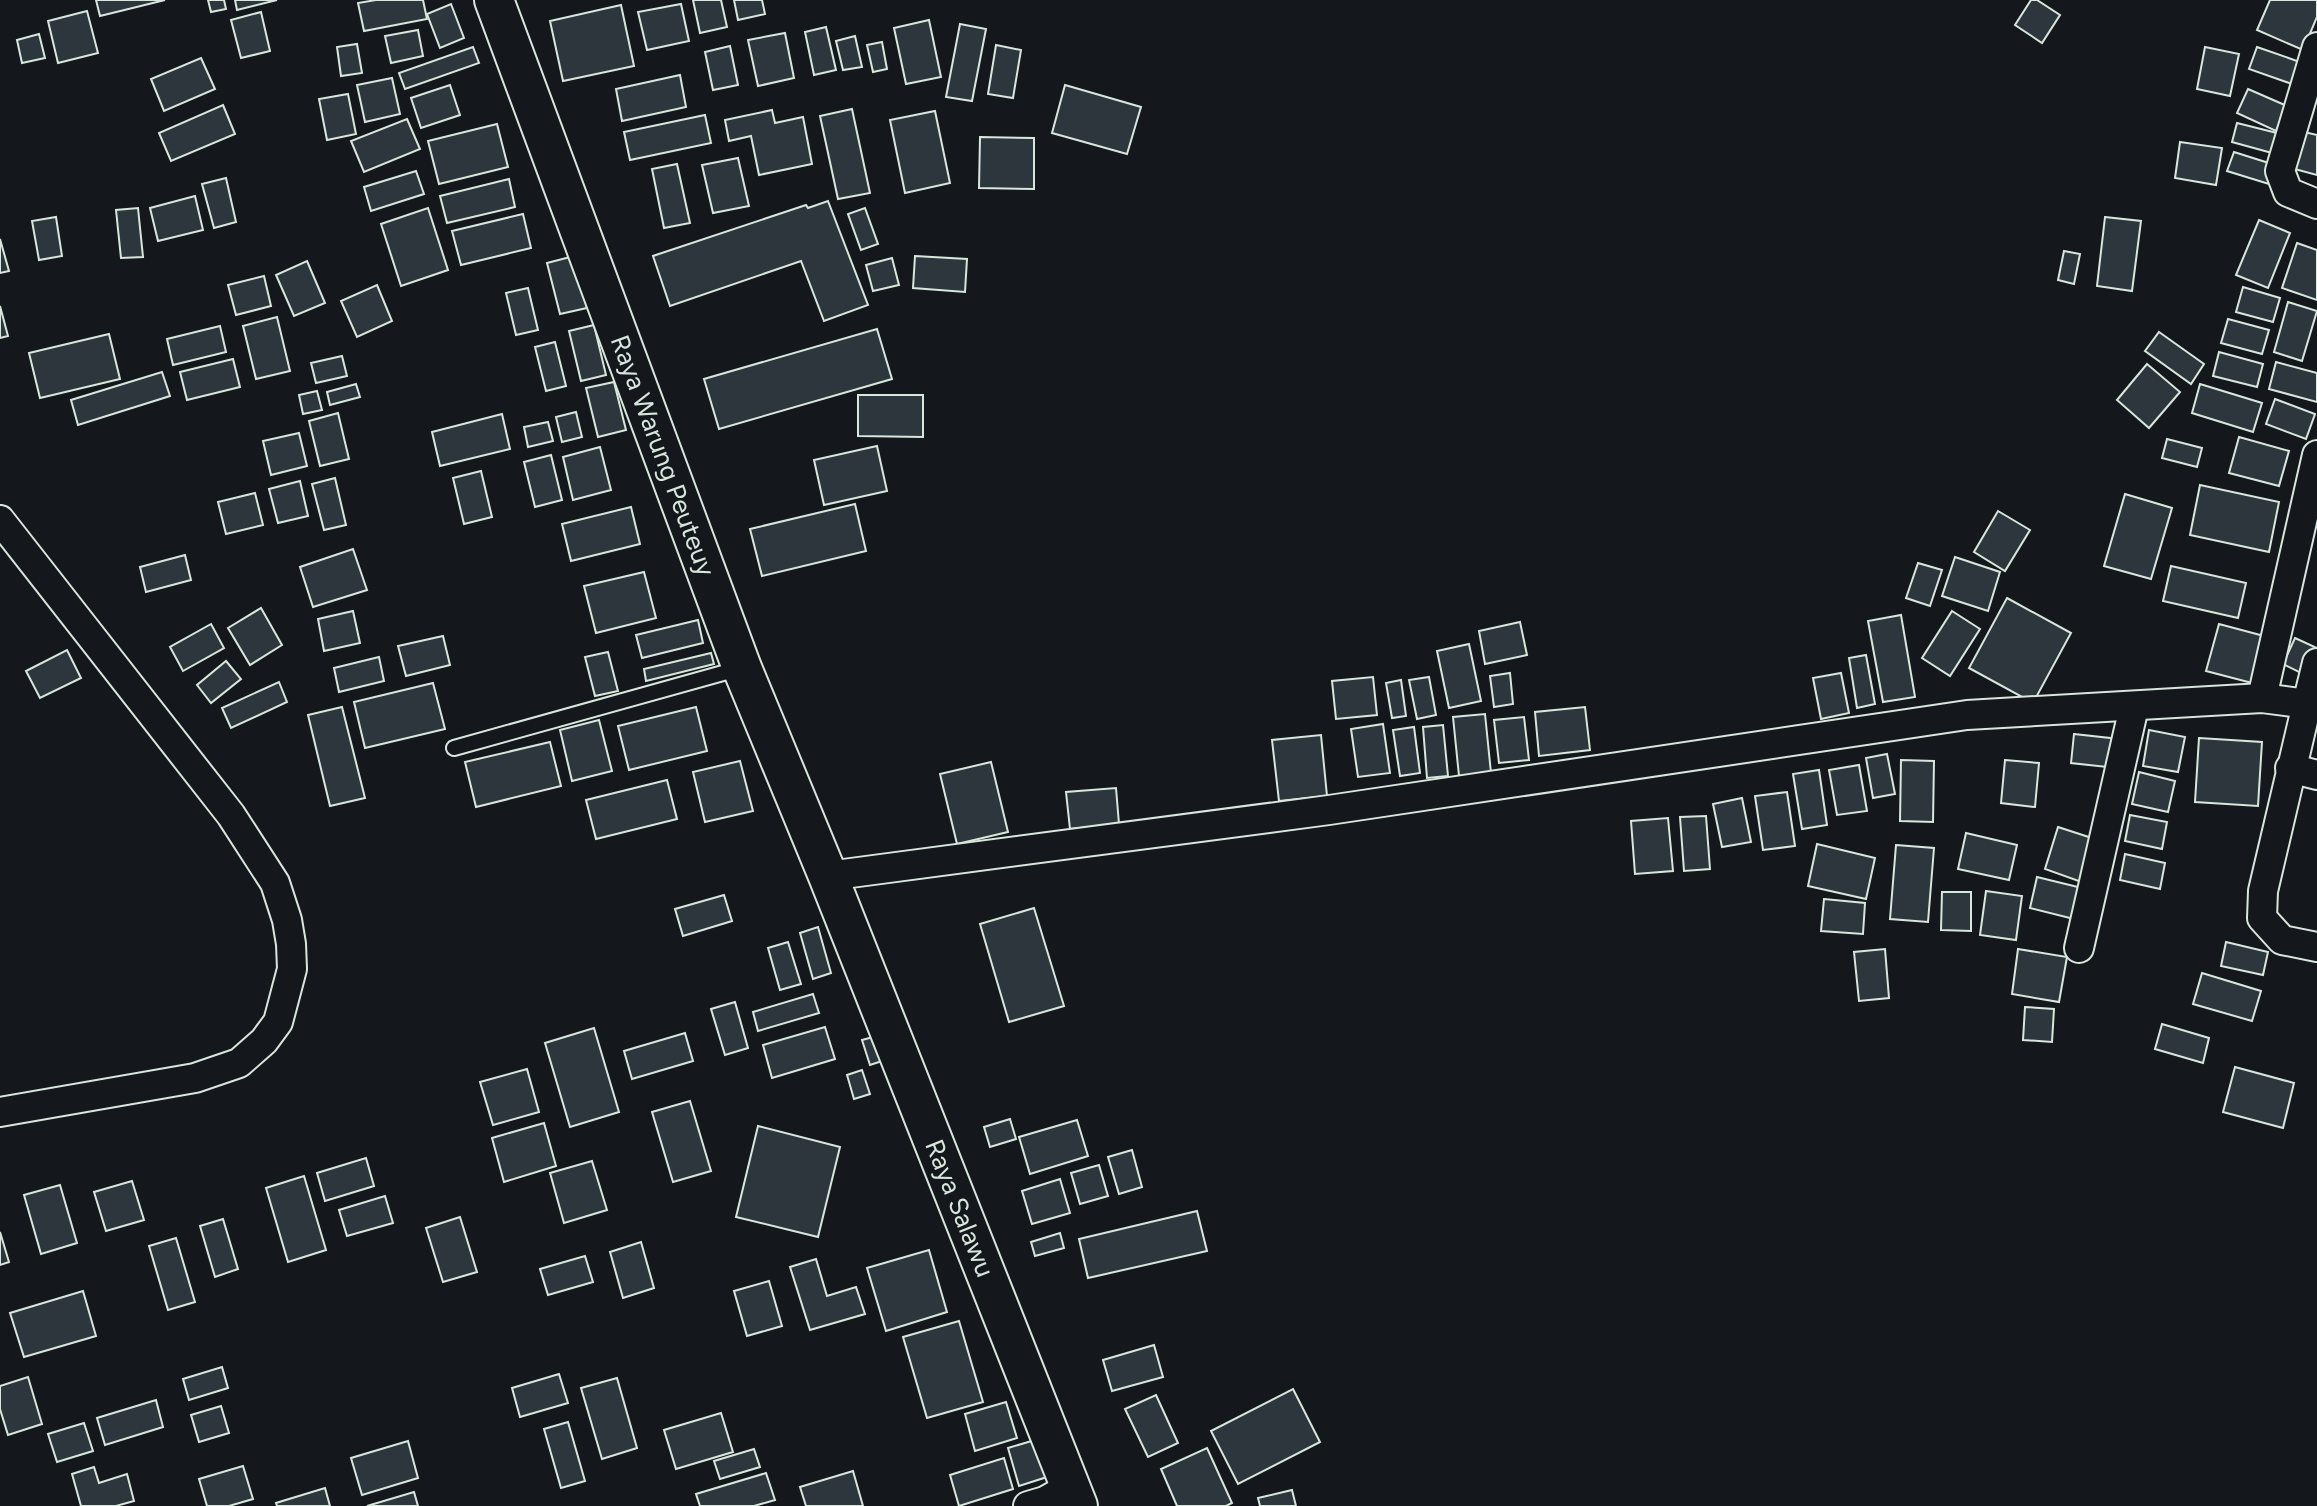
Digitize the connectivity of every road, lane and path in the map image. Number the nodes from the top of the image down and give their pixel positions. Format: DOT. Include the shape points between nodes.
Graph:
graph roads {
  1 [pos="494,0"];
  2 [pos="2317,47"];
  3 [pos="2317,204"];
  4 [pos="2317,455"];
  5 [pos="0,520"];
  6 [pos="2317,663"];
  7 [pos="742,668"];
  8 [pos="2262,698"];
  9 [pos="2306,704"];
  10 [pos="2134,707"];
  11 [pos="454,748"];
  12 [pos="2290,768"];
  13 [pos="2317,775"];
  14 [pos="834,893"];
  15 [pos="2317,947"];
  16 [pos="2079,948"];
  17 [pos="0,1112"];
  18 [pos="1074,1497"];
  19 [pos="1028,1506"];
  1 -- 7 [label="main road, Raya Warung Peuteuy"];
  2 -- 3 [label="street" via="2280,171 2288,192"];
  4 -- 8 [label="street"];
  5 -- 17 [label="street" via="231,815 275,883 287,920 292,969 278,1022 239,1063 195,1077"];
  6 -- 9 [label="street"];
  7 -- 11 [label="lane"];
  7 -- 14 [label="main road, Raya Warung Peuteuy"];
  8 -- 9 [label="street"];
  8 -- 10 [label="street"];
  9 -- 12 [label="street"];
  10 -- 14 [label="street" via="1967,715 1329,810"];
  10 -- 16 [label="street"];
  12 -- 13 [label="street"];
  12 -- 15 [label="street" via="2263,891 2262,918 2283,940"];
  14 -- 18 [label="main road, Raya Salawu"];
  18 -- 19 [label="street"];
}
